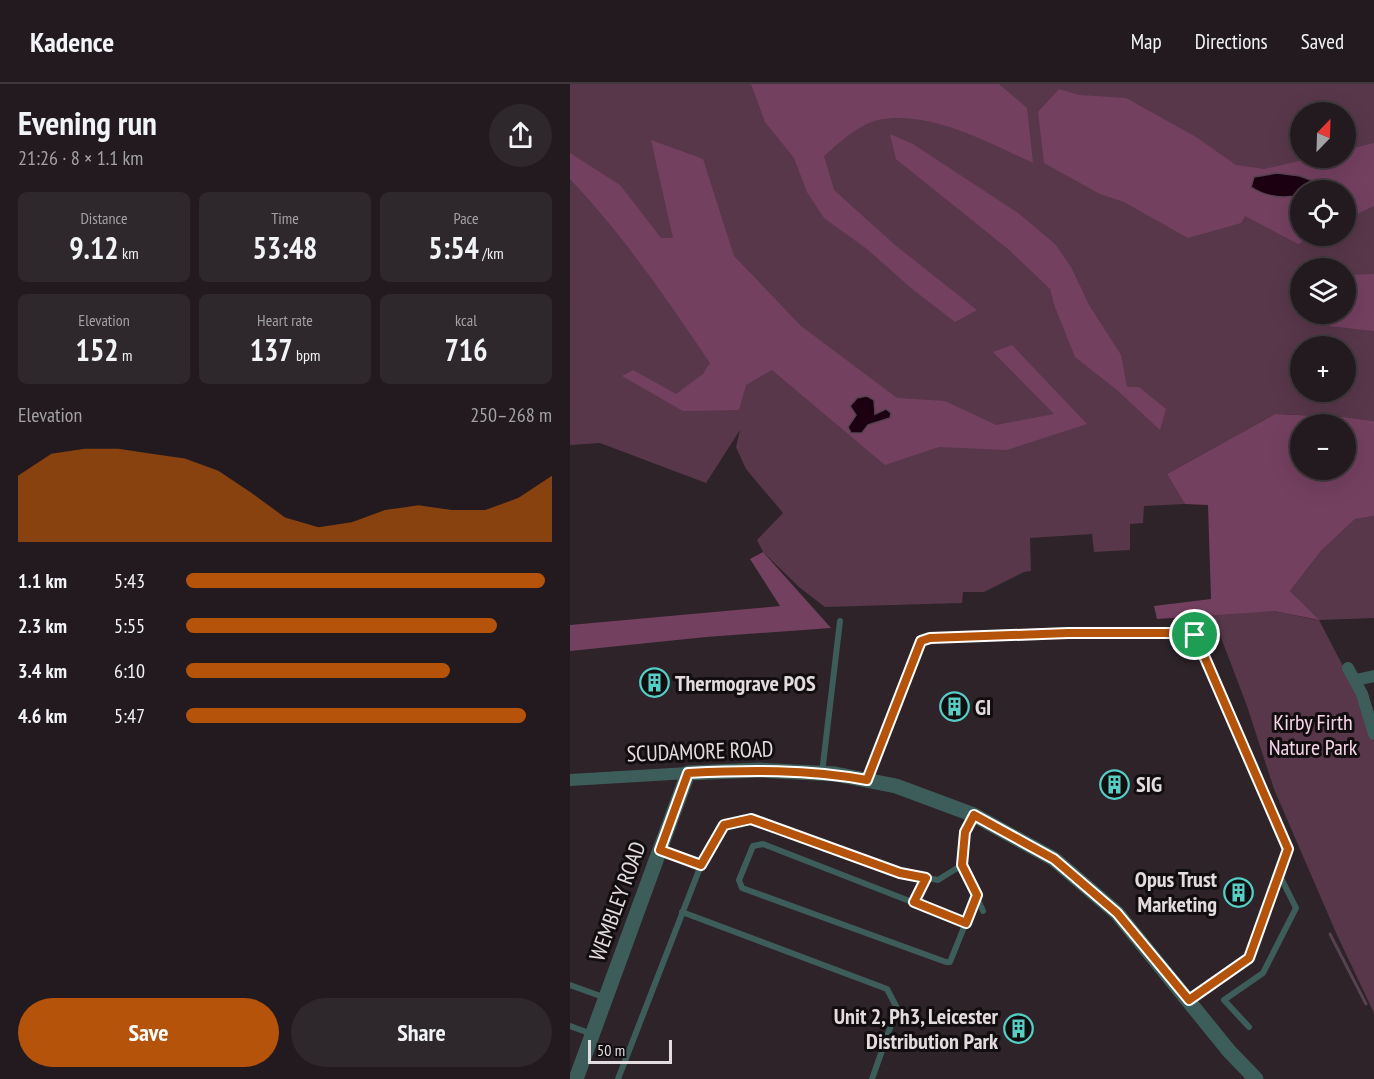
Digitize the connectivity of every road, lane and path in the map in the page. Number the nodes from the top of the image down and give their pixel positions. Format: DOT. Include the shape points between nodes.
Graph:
graph roads {
  1 [pos="840,621"];
  2 [pos="1348,668"];
  3 [pos="1374,676"];
  4 [pos="1356,680"];
  5 [pos="1374,734"];
  6 [pos="688,773"];
  7 [pos="822,773"];
  8 [pos="570,780"];
  9 [pos="867,780"];
  10 [pos="974,815"];
  11 [pos="660,850"];
  12 [pos="701,865"];
  13 [pos="962,865"];
  14 [pos="1279,874"];
  15 [pos="926,878"];
  16 [pos="977,895"];
  17 [pos="914,902"];
  18 [pos="983,911"];
  19 [pos="682,912"];
  20 [pos="966,923"];
  21 [pos="570,985"];
  22 [pos="606,998"];
  23 [pos="1189,1000"];
  24 [pos="570,1026"];
  25 [pos="1250,1027"];
  26 [pos="592,1034"];
  27 [pos="576,1079"];
  28 [pos="618,1079"];
  29 [pos="872,1079"];
  30 [pos="1256,1079"];
  1 -- 7 [label="lane"];
  2 -- 4 [label="street"];
  3 -- 4 [label="street"];
  4 -- 5 [label="street"];
  6 -- 7 [label="street, SCUDAMORE ROAD"];
  6 -- 8 [label="street, SCUDAMORE ROAD"];
  6 -- 11 [label="street, WEMBLEY ROAD"];
  7 -- 9 [label="street, SCUDAMORE ROAD"];
  9 -- 10 [label="street, SCUDAMORE ROAD" via="896,786"];
  9 -- 14 [label="lane" via="921,641 1068,633 1195,635 1288,849"];
  10 -- 13 [label="lane" via="965,832"];
  10 -- 23 [label="street, SCUDAMORE ROAD" via="1054,859 1117,913"];
  11 -- 12 [label="lane"];
  11 -- 22 [label="street, WEMBLEY ROAD"];
  12 -- 15 [label="lane" via="724,825 751,819 900,873"];
  12 -- 19 [label="lane"];
  13 -- 15 [label="lane" via="938,880"];
  13 -- 16 [label="lane"];
  14 -- 23 [label="lane" via="1249,958"];
  14 -- 25 [label="lane" via="1296,908 1263,973 1224,1000"];
  15 -- 17 [label="lane"];
  16 -- 18 [label="lane"];
  16 -- 20 [label="lane"];
  17 -- 20 [label="lane"];
  17 -- 20 [label="lane" via="763,844 753,846 739,880 742,888 946,962 950,962"];
  19 -- 28 [label="lane"];
  19 -- 29 [label="lane" via="887,989 897,1008"];
  21 -- 22 [label="lane"];
  22 -- 26 [label="street, WEMBLEY ROAD"];
  23 -- 30 [label="street, SCUDAMORE ROAD"];
  24 -- 26 [label="lane"];
  26 -- 27 [label="street, WEMBLEY ROAD"];
}
